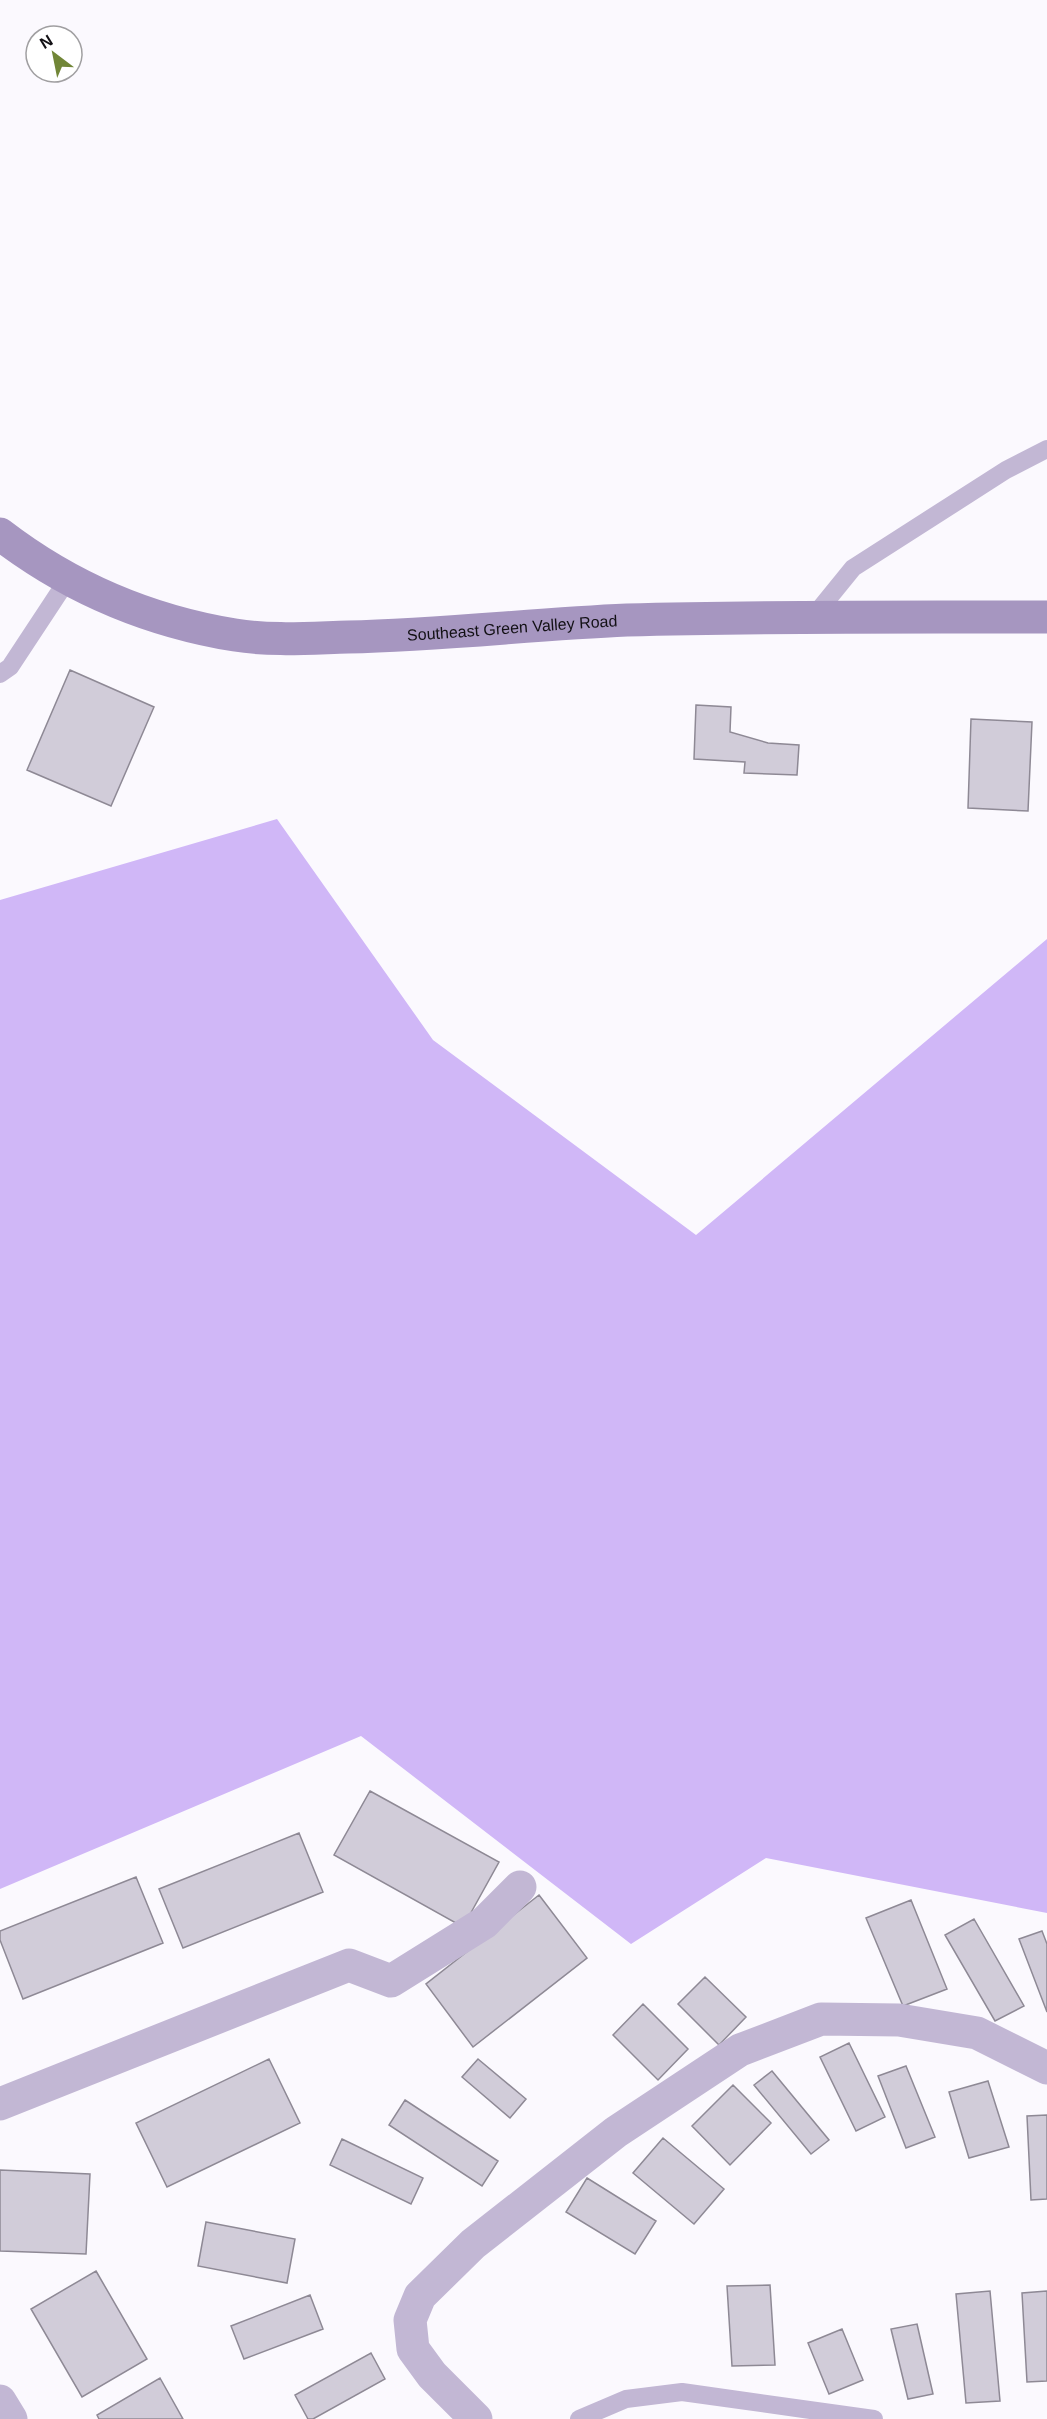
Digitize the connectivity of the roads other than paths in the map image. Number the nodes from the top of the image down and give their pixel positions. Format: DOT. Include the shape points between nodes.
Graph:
graph roads {
  1 [pos="1047,449"];
  2 [pos="0,534"];
  3 [pos="68,579"];
  4 [pos="814,616"];
  5 [pos="1047,617"];
  6 [pos="0,674"];
  7 [pos="520,1887"];
  8 [pos="1047,2068"];
  9 [pos="0,2104"];
  10 [pos="0,2401"];
  11 [pos="11,2419"];
  12 [pos="476,2419"];
  13 [pos="579,2419"];
  14 [pos="874,2419"];
  1 -- 4 [label="lane" via="1006,470 853,568"];
  2 -- 3 [label="street, Southeast Green Valley Road"];
  3 -- 4 [label="street, Southeast Green Valley Road" via="144,613 191,626 265,638 385,636 624,620"];
  3 -- 6 [label="lane" via="10,667"];
  4 -- 5 [label="street, Southeast Green Valley Road"];
  7 -- 9 [label="street" via="484,1923 391,1981 349,1965"];
  8 -- 12 [label="street" via="977,2033 899,2020 821,2019 740,2050 616,2132 473,2244 420,2296 410,2320 412,2349"];
  10 -- 11 [label="street"];
  13 -- 14 [label="lane" via="626,2399 682,2392"];
}
